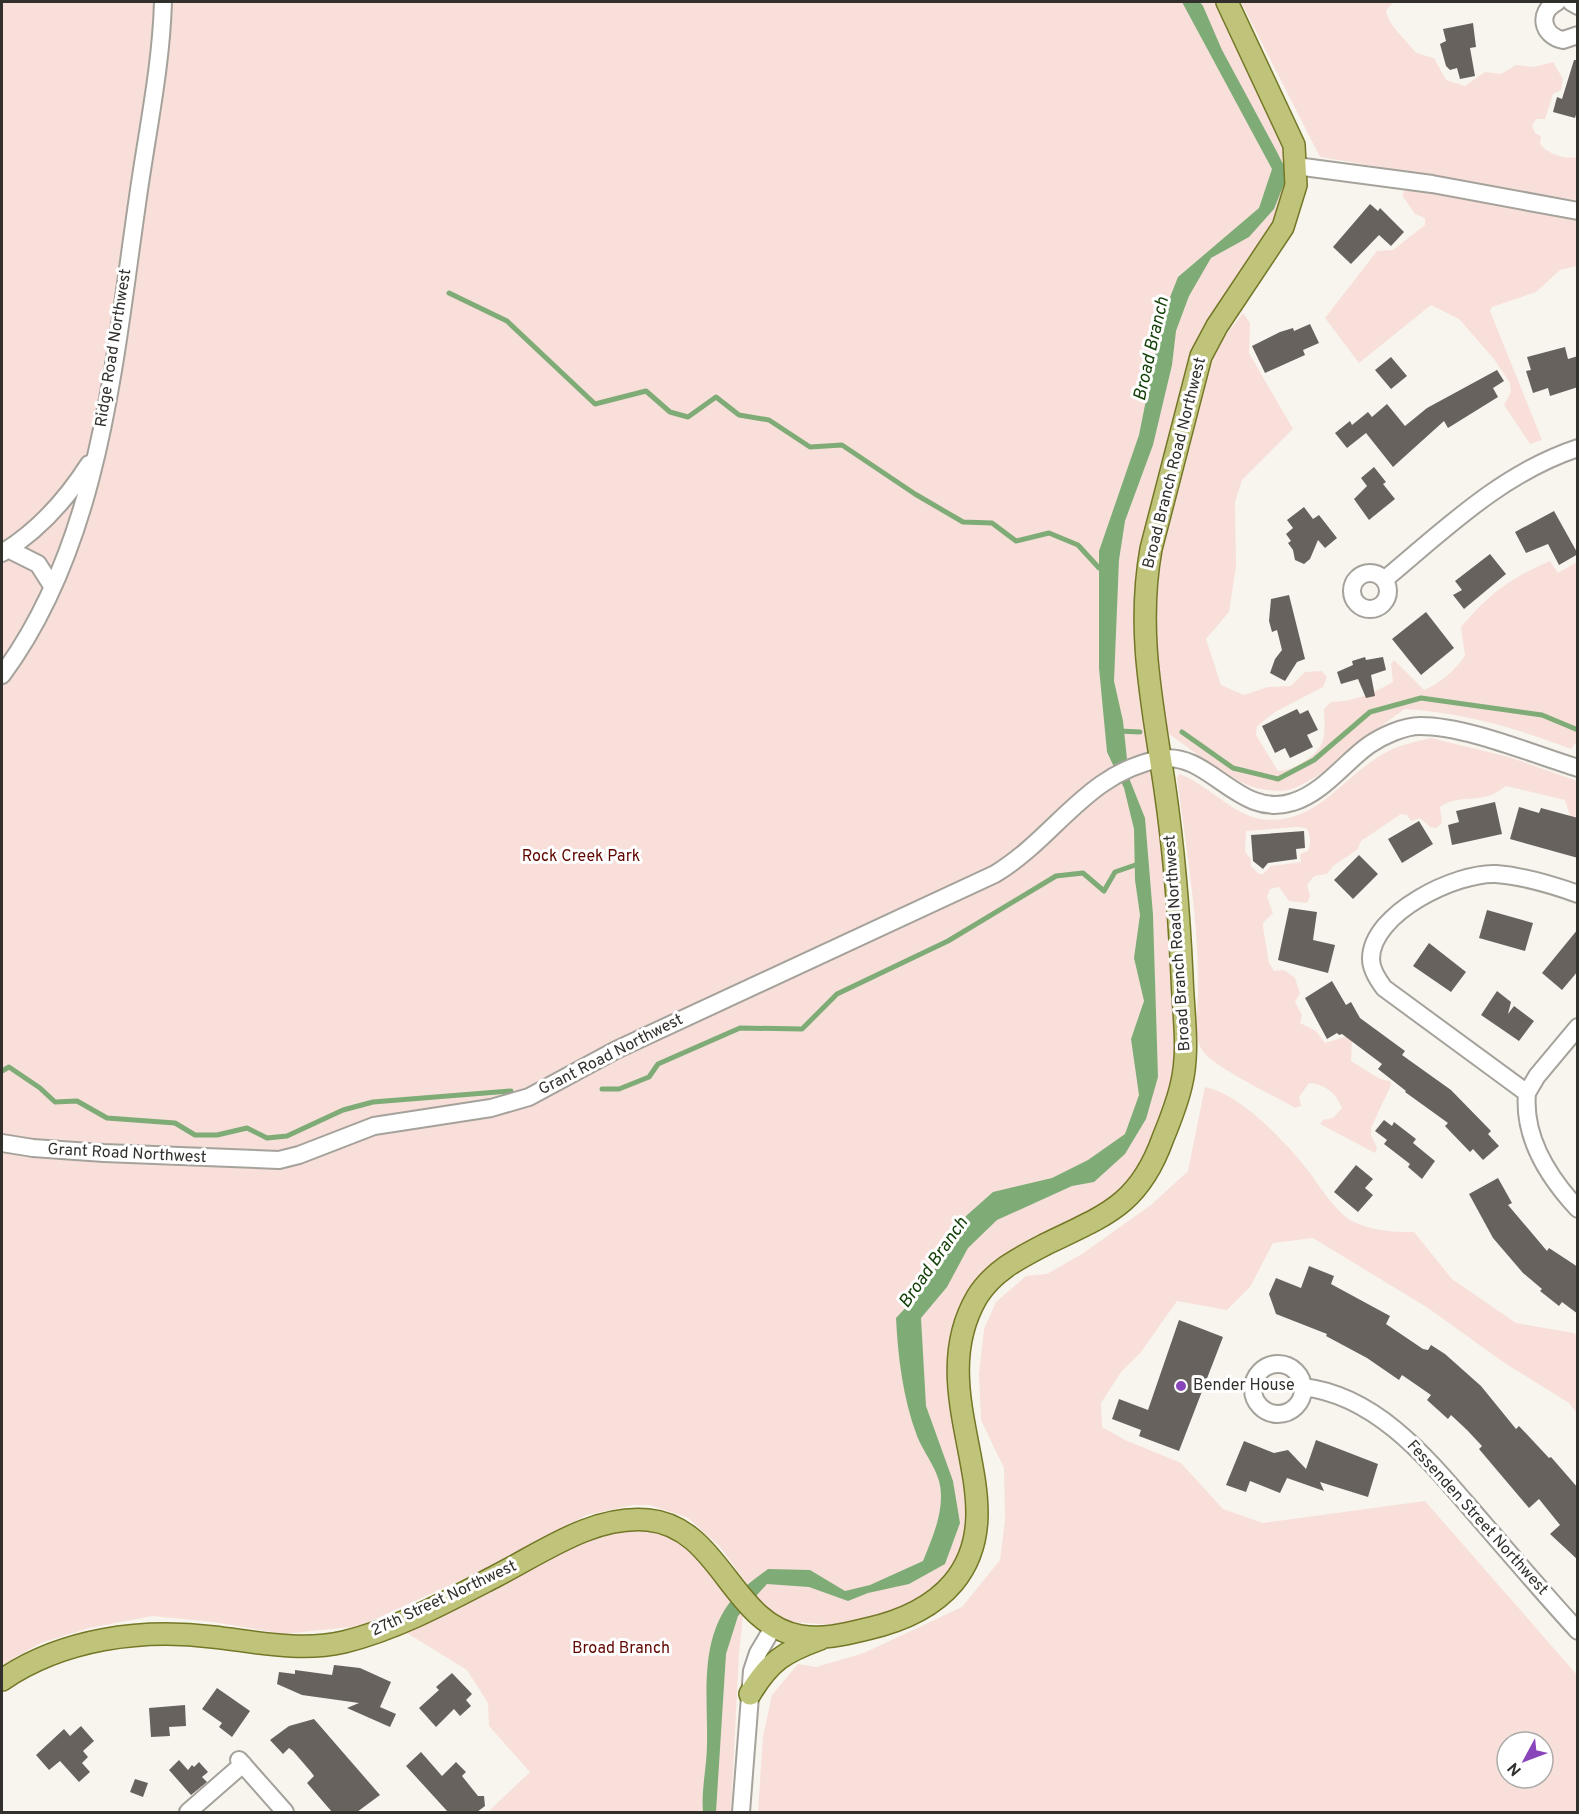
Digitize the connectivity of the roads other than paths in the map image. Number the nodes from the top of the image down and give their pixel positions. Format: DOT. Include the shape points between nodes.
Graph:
graph roads {
  1 [pos="164,2"];
  2 [pos="1227,2"];
  3 [pos="1557,2"];
  4 [pos="1571,2"];
  5 [pos="1578,6"];
  6 [pos="1578,35"];
  7 [pos="1296,166"];
  8 [pos="1578,211"];
  9 [pos="1578,448"];
  10 [pos="95,456"];
  11 [pos="5,551"];
  12 [pos="1384,579"];
  13 [pos="52,586"];
  14 [pos="2,675"];
  15 [pos="1161,759"];
  16 [pos="1578,768"];
  17 [pos="1578,894"];
  18 [pos="1578,1027"];
  19 [pos="1527,1093"];
  20 [pos="2,1143"];
  21 [pos="1578,1209"];
  22 [pos="1303,1387"];
  23 [pos="774,1626"];
  24 [pos="1578,1631"];
  25 [pos="825,1637"];
  26 [pos="2,1680"];
  27 [pos="750,1694"];
  28 [pos="188,1812"];
  29 [pos="285,1812"];
  30 [pos="741,1812"];
  1 -- 10 [label="street, Ridge Road Northwest" via="113,365"];
  2 -- 7 [label="main road, Broad Branch Road Northwest" via="1294,145"];
  3 -- 6 [label="street" via="1550,5 1544,17 1546,30 1563,40"];
  4 -- 5 [label="street"];
  7 -- 8 [label="street" via="1432,184"];
  7 -- 15 [label="main road, Broad Branch Road Northwest" via="1293,202 1283,227 1216,326 1201,356 1152,549 1145,589 1144,636"];
  9 -- 12 [label="street" via="1507,482"];
  10 -- 11 [label="street" via="51,514"];
  10 -- 13 [label="street, Ridge Road Northwest" via="79,518"];
  11 -- 13 [label="street" via="38,564"];
  13 -- 14 [label="street, Ridge Road Northwest" via="28,636"];
  15 -- 16 [label="street" via="1188,762 1240,795 1275,805 1294,802 1370,745 1417,725 1516,747"];
  15 -- 20 [label="street, Grant Road Northwest" via="1112,776 1081,800 1032,849 995,874 616,1050 519,1101 374,1126 279,1160 104,1153"];
  15 -- 25 [label="main road, Broad Branch Road Northwest" via="1178,898 1185,1055 1180,1090 1156,1156 1142,1183 1125,1201 1006,1266 985,1285 971,1309 961,1339 958,1394 979,1523 963,1570 939,1597 911,1614 872,1628"];
  17 -- 19 [label="street" via="1496,874 1461,878 1439,887 1386,924 1376,938 1371,959 1384,988"];
  18 -- 19 [label="street"];
  19 -- 21 [label="street" via="1530,1129 1541,1158"];
  22 -- 24 [label="street, Fessenden Street Northwest" via="1326,1390 1352,1401 1419,1450"];
  23 -- 25 [label="main road, Broad Branch Road Northwest" via="800,1636"];
  23 -- 26 [label="main road, 27th Street Northwest" via="750,1607 707,1552 685,1533 653,1520 623,1521 582,1531 406,1620 347,1641 304,1647 188,1634 112,1638 47,1656"];
  23 -- 27 [label="street" via="755,1662"];
  25 -- 27 [label="main road" via="776,1660"];
  27 -- 30 [label="street"];
  28 -- 29 [label="street" via="241,1762"];
}
